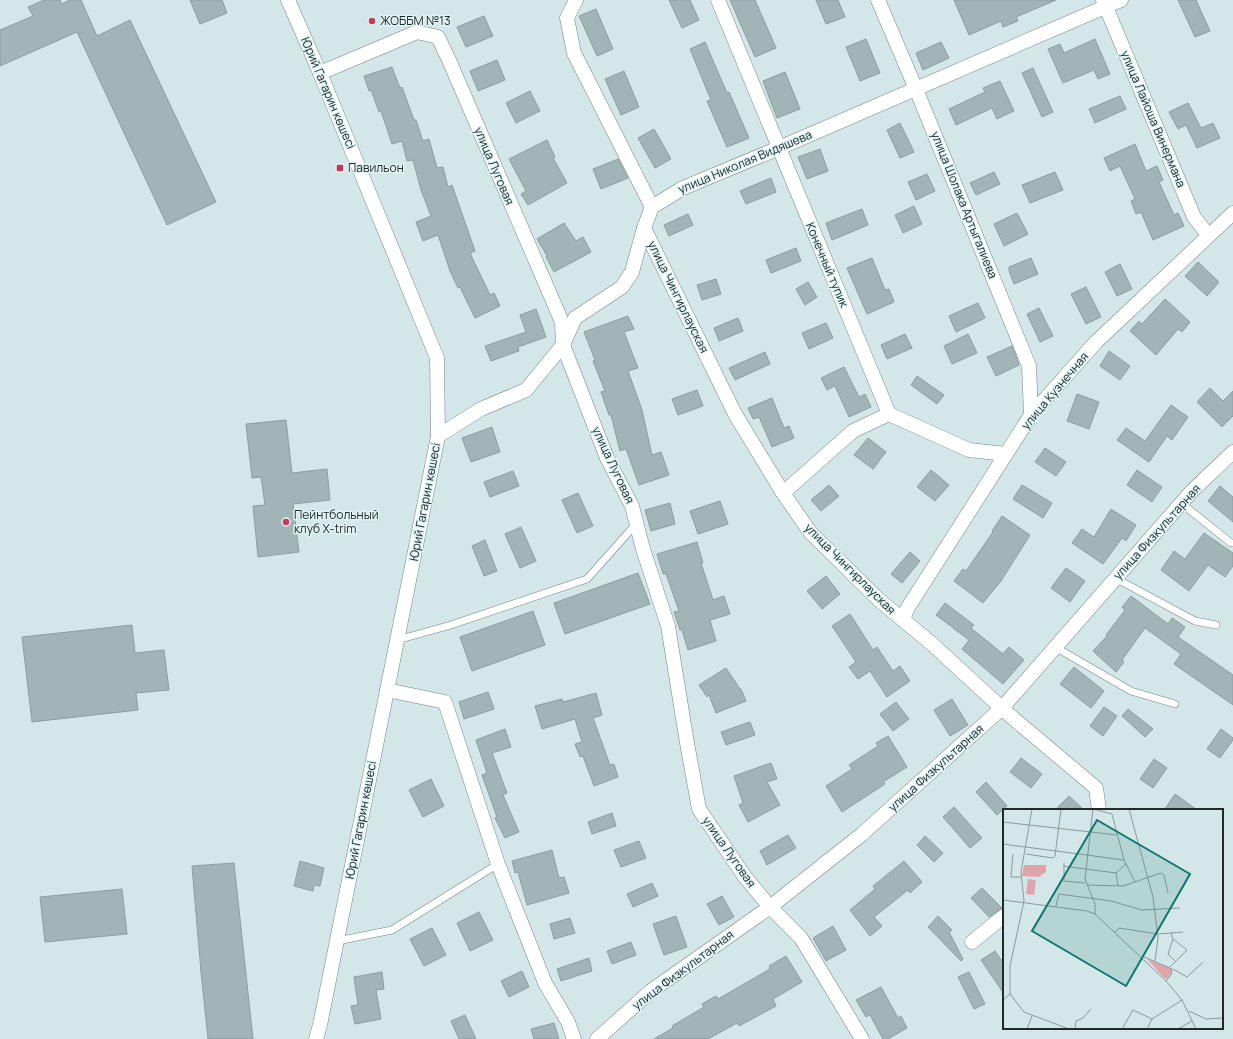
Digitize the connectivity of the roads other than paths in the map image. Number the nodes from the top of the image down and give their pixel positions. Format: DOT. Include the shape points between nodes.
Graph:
graph roads {
  1 [pos="288,0"];
  2 [pos="576,0"];
  3 [pos="718,0"];
  4 [pos="878,0"];
  5 [pos="1121,0"];
  6 [pos="1105,3"];
  7 [pos="320,74"];
  8 [pos="916,88"];
  9 [pos="779,148"];
  10 [pos="652,207"];
  11 [pos="1233,213"];
  12 [pos="644,228"];
  13 [pos="1208,235"];
  14 [pos="563,345"];
  15 [pos="890,414"];
  16 [pos="1031,415"];
  17 [pos="438,436"];
  18 [pos="1233,452"];
  19 [pos="1006,454"];
  20 [pos="783,493"];
  21 [pos="1181,503"];
  22 [pos="637,524"];
  23 [pos="1233,542"];
  24 [pos="1115,578"];
  25 [pos="903,620"];
  26 [pos="1216,625"];
  27 [pos="398,640"];
  28 [pos="1055,647"];
  29 [pos="387,690"];
  30 [pos="1175,704"];
  31 [pos="1002,708"];
  32 [pos="1099,809"];
  33 [pos="498,864"];
  34 [pos="770,907"];
  35 [pos="1003,917"];
  36 [pos="337,941"];
  37 [pos="972,942"];
  38 [pos="321,1032"];
  39 [pos="316,1039"];
  40 [pos="574,1039"];
  41 [pos="597,1039"];
  42 [pos="862,1039"];
  1 -- 7 [label="street, Юрий Гагарин көшесі"];
  2 -- 10 [label="street" via="567,18 574,53"];
  3 -- 9 [label="street, Конечный тупик"];
  4 -- 8 [label="street, улица Шолака Артыгалиева"];
  5 -- 6 [label="street, улица Николая Видяшева"];
  6 -- 8 [label="street, улица Николая Видяшева"];
  6 -- 13 [label="street, улица Лайоша Винермана" via="1194,217"];
  7 -- 14 [label="street, улица Луговая" via="417,32 438,38 562,322"];
  7 -- 17 [label="street, Юрий Гагарин көшесі" via="437,358"];
  8 -- 9 [label="street, улица Николая Видяшева"];
  8 -- 16 [label="street, улица Шолака Артыгалиева" via="1029,366"];
  9 -- 10 [label="street, улица Николая Видяшева" via="683,188"];
  9 -- 15 [label="street, Конечный тупик"];
  10 -- 12 [label="street"];
  11 -- 13 [label="street, улица Кузнечная"];
  12 -- 14 [label="street" via="632,272 622,287 575,318"];
  12 -- 20 [label="street, улица Чингирлауская" via="735,414"];
  13 -- 16 [label="street, улица Кузнечная" via="1096,342"];
  14 -- 17 [label="street" via="526,390 481,409"];
  14 -- 22 [label="street, улица Луговая" via="607,458 632,506"];
  15 -- 19 [label="street" via="968,450"];
  15 -- 20 [label="street" via="853,431"];
  16 -- 19 [label="street, улица Кузнечная"];
  17 -- 27 [label="street, Юрий Гагарин көшесі"];
  18 -- 21 [label="street, улица Физкультарная"];
  19 -- 25 [label="street, улица Кузнечная"];
  20 -- 25 [label="street, улица Чингирлауская" via="810,532"];
  21 -- 23 [label="lane"];
  21 -- 24 [label="street, улица Физкультарная"];
  22 -- 27 [label="lane" via="587,579 451,625"];
  22 -- 34 [label="street, улица Луговая" via="668,626 699,809 745,877"];
  24 -- 26 [label="lane" via="1195,621"];
  24 -- 28 [label="street, улица Физкультарная"];
  25 -- 31 [label="street, улица Чингирлауская"];
  27 -- 29 [label="street, Юрий Гагарин көшесі"];
  28 -- 30 [label="lane" via="1131,691"];
  28 -- 31 [label="street, улица Физкультарная"];
  29 -- 33 [label="street" via="445,702"];
  29 -- 36 [label="street, Юрий Гагарин көшесі"];
  31 -- 32 [label="street, улица Чингирлауская" via="1096,788"];
  31 -- 34 [label="street, улица Физкультарная" via="861,835"];
  33 -- 36 [label="lane" via="392,930"];
  33 -- 40 [label="street" via="545,983 568,1022"];
  34 -- 41 [label="street, улица Физкультарная" via="651,991"];
  34 -- 42 [label="street, улица Луговая" via="801,938"];
  35 -- 37 [label="street"];
  36 -- 38 [label="street, Юрий Гагарин көшесі"];
  38 -- 39 [label="street, Юрий Гагарин көшесі"];
}
